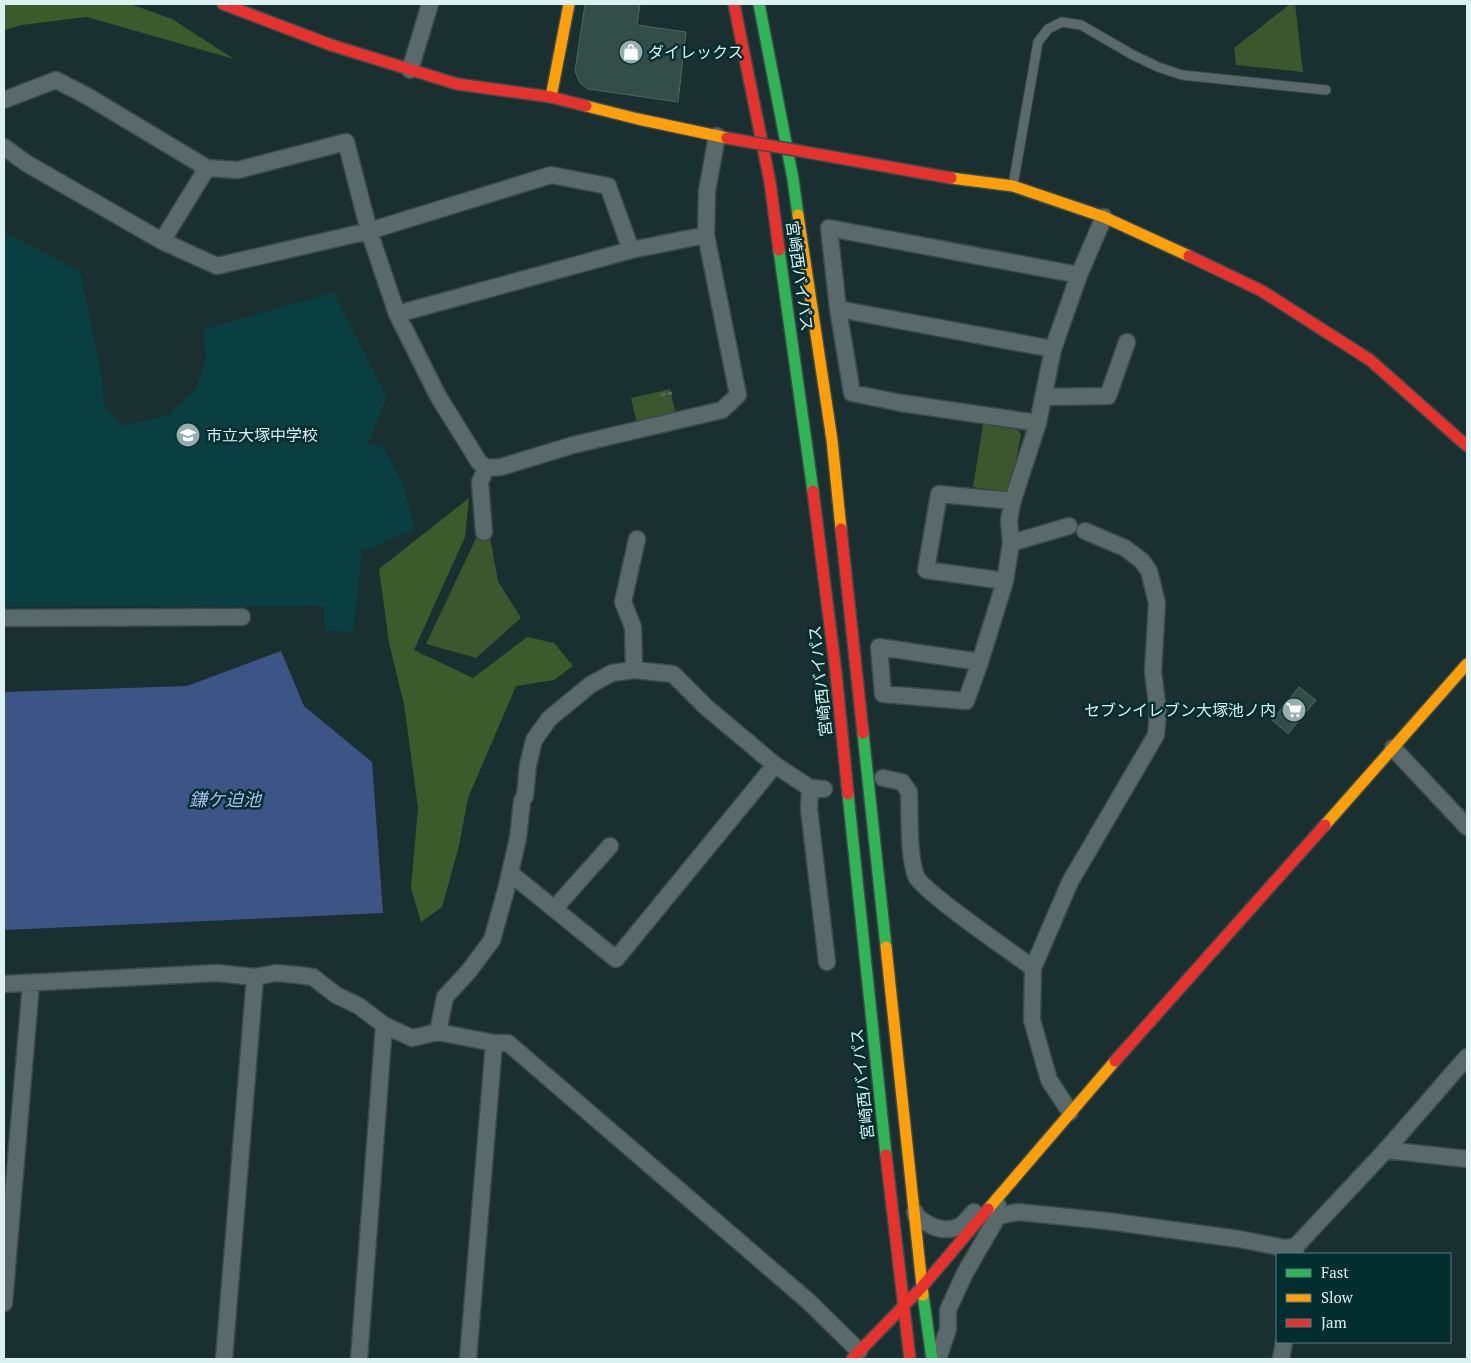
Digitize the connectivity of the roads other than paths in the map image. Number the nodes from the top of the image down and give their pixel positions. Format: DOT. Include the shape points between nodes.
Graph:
graph roads {
  1 [pos="223,4"];
  2 [pos="430,4"];
  3 [pos="569,4"];
  4 [pos="734,4"];
  5 [pos="759,4"];
  6 [pos="410,70"];
  7 [pos="1326,90"];
  8 [pos="551,97"];
  9 [pos="4,100"];
  10 [pos="722,137"];
  11 [pos="4,147"];
  12 [pos="207,168"];
  13 [pos="1013,186"];
  14 [pos="1104,217"];
  15 [pos="369,231"];
  16 [pos="706,234"];
  17 [pos="162,241"];
  18 [pos="631,250"];
  19 [pos="1079,275"];
  20 [pos="838,310"];
  21 [pos="397,314"];
  22 [pos="1127,342"];
  23 [pos="1053,349"];
  24 [pos="1043,397"];
  25 [pos="1038,423"];
  26 [pos="1467,446"];
  27 [pos="486,468"];
  28 [pos="1013,501"];
  29 [pos="1069,526"];
  30 [pos="484,532"];
  31 [pos="1085,532"];
  32 [pos="637,539"];
  33 [pos="1011,543"];
  34 [pos="1005,581"];
  35 [pos="242,617"];
  36 [pos="4,618"];
  37 [pos="980,662"];
  38 [pos="1467,664"];
  39 [pos="634,670"];
  40 [pos="1393,748"];
  41 [pos="775,765"];
  42 [pos="883,778"];
  43 [pos="1467,826"];
  44 [pos="610,846"];
  45 [pos="510,873"];
  46 [pos="554,909"];
  47 [pos="827,962"];
  48 [pos="1033,968"];
  49 [pos="256,977"];
  50 [pos="31,983"];
  51 [pos="4,984"];
  52 [pos="384,1025"];
  53 [pos="438,1032"];
  54 [pos="494,1043"];
  55 [pos="1467,1057"];
  56 [pos="1070,1112"];
  57 [pos="1386,1150"];
  58 [pos="1467,1159"];
  59 [pos="998,1196"];
  60 [pos="914,1204"];
  61 [pos="998,1216"];
  62 [pos="1295,1250"];
  63 [pos="922,1287"];
  64 [pos="4,1303"];
  65 [pos="904,1304"];
  66 [pos="1284,1343"];
  67 [pos="856,1355"];
  68 [pos="224,1359"];
  69 [pos="360,1359"];
  70 [pos="468,1359"];
  71 [pos="910,1359"];
  72 [pos="932,1359"];
  73 [pos="938,1359"];
  74 [pos="1281,1359"];
  1 -- 6 [label="main road" via="331,45"];
  2 -- 6 [label="street"];
  3 -- 8 [label="main road"];
  4 -- 65 [label="main road, 宮崎西バイパス" via="770,182 808,447 836,673"];
  5 -- 60 [label="main road, 宮崎西バイパス" via="793,179 832,440"];
  6 -- 8 [label="main road" via="457,84"];
  7 -- 13 [label="lane" via="1182,75 1133,55 1081,25 1062,22 1048,29 1038,42"];
  8 -- 10 [label="main road"];
  9 -- 12 [label="street" via="56,80"];
  10 -- 13 [label="main road, bridge"];
  10 -- 16 [label="street" via="707,191"];
  11 -- 17 [label="street"];
  12 -- 15 [label="street" via="238,170 346,142"];
  12 -- 17 [label="street"];
  13 -- 14 [label="main road"];
  14 -- 19 [label="street"];
  14 -- 26 [label="main road" via="1262,291 1370,360"];
  15 -- 17 [label="street" via="218,266"];
  15 -- 18 [label="street" via="551,175 608,186"];
  15 -- 21 [label="street"];
  16 -- 18 [label="street"];
  16 -- 27 [label="street" via="738,395 722,410 573,445 501,467"];
  18 -- 21 [label="street"];
  19 -- 20 [label="street" via="828,228"];
  19 -- 23 [label="street"];
  20 -- 23 [label="street"];
  20 -- 25 [label="street" via="852,393"];
  21 -- 27 [label="street" via="438,396"];
  22 -- 24 [label="street" via="1108,396"];
  23 -- 24 [label="street"];
  24 -- 25 [label="street"];
  25 -- 28 [label="street"];
  27 -- 30 [label="street" via="480,482"];
  28 -- 33 [label="street" via="1009,521"];
  28 -- 34 [label="street" via="940,494 926,570"];
  29 -- 33 [label="street"];
  31 -- 48 [label="street" via="1125,548 1150,571 1157,603 1153,672 1158,711 1156,735 1070,882"];
  32 -- 39 [label="street" via="623,602 632,627"];
  33 -- 34 [label="street"];
  34 -- 37 [label="street"];
  35 -- 36 [label="street"];
  37 -- 37 [label="street" via="879,647 883,694 966,701"];
  38 -- 40 [label="main road"];
  39 -- 41 [label="street" via="673,674 695,697"];
  39 -- 45 [label="street" via="612,673 590,685 549,719 534,740"];
  40 -- 43 [label="street"];
  40 -- 56 [label="main road"];
  41 -- 46 [label="street" via="616,959"];
  41 -- 47 [label="street" via="817,788 809,809"];
  42 -- 48 [label="street" via="902,782 909,792 913,862 917,878 943,902"];
  44 -- 46 [label="street"];
  45 -- 46 [label="street"];
  45 -- 53 [label="street" via="492,940 445,997"];
  48 -- 56 [label="street" via="1032,1020 1049,1080"];
  49 -- 50 [label="street" via="217,972"];
  49 -- 52 [label="street" via="276,973 313,977 336,996 359,1006"];
  49 -- 68 [label="street"];
  50 -- 51 [label="street"];
  50 -- 64 [label="street"];
  52 -- 53 [label="street" via="412,1038"];
  52 -- 69 [label="street"];
  53 -- 54 [label="street"];
  54 -- 67 [label="street" via="508,1043 531,1062 808,1301"];
  54 -- 70 [label="street"];
  55 -- 57 [label="street"];
  56 -- 59 [label="main road"];
  57 -- 58 [label="street"];
  57 -- 62 [label="street"];
  59 -- 60 [label="street" via="983,1202 960,1226 944,1230 930,1227 916,1216"];
  59 -- 61 [label="street"];
  59 -- 63 [label="main road"];
  60 -- 63 [label="main road, 宮崎西バイパス"];
  61 -- 62 [label="street" via="1018,1212 1107,1221"];
  61 -- 73 [label="street" via="948,1310 948,1329"];
  63 -- 65 [label="main road"];
  63 -- 72 [label="main road, 宮崎西バイパス"];
  65 -- 67 [label="main road"];
  65 -- 71 [label="main road, 宮崎西バイパス"];
  66 -- 74 [label="street"];
}
